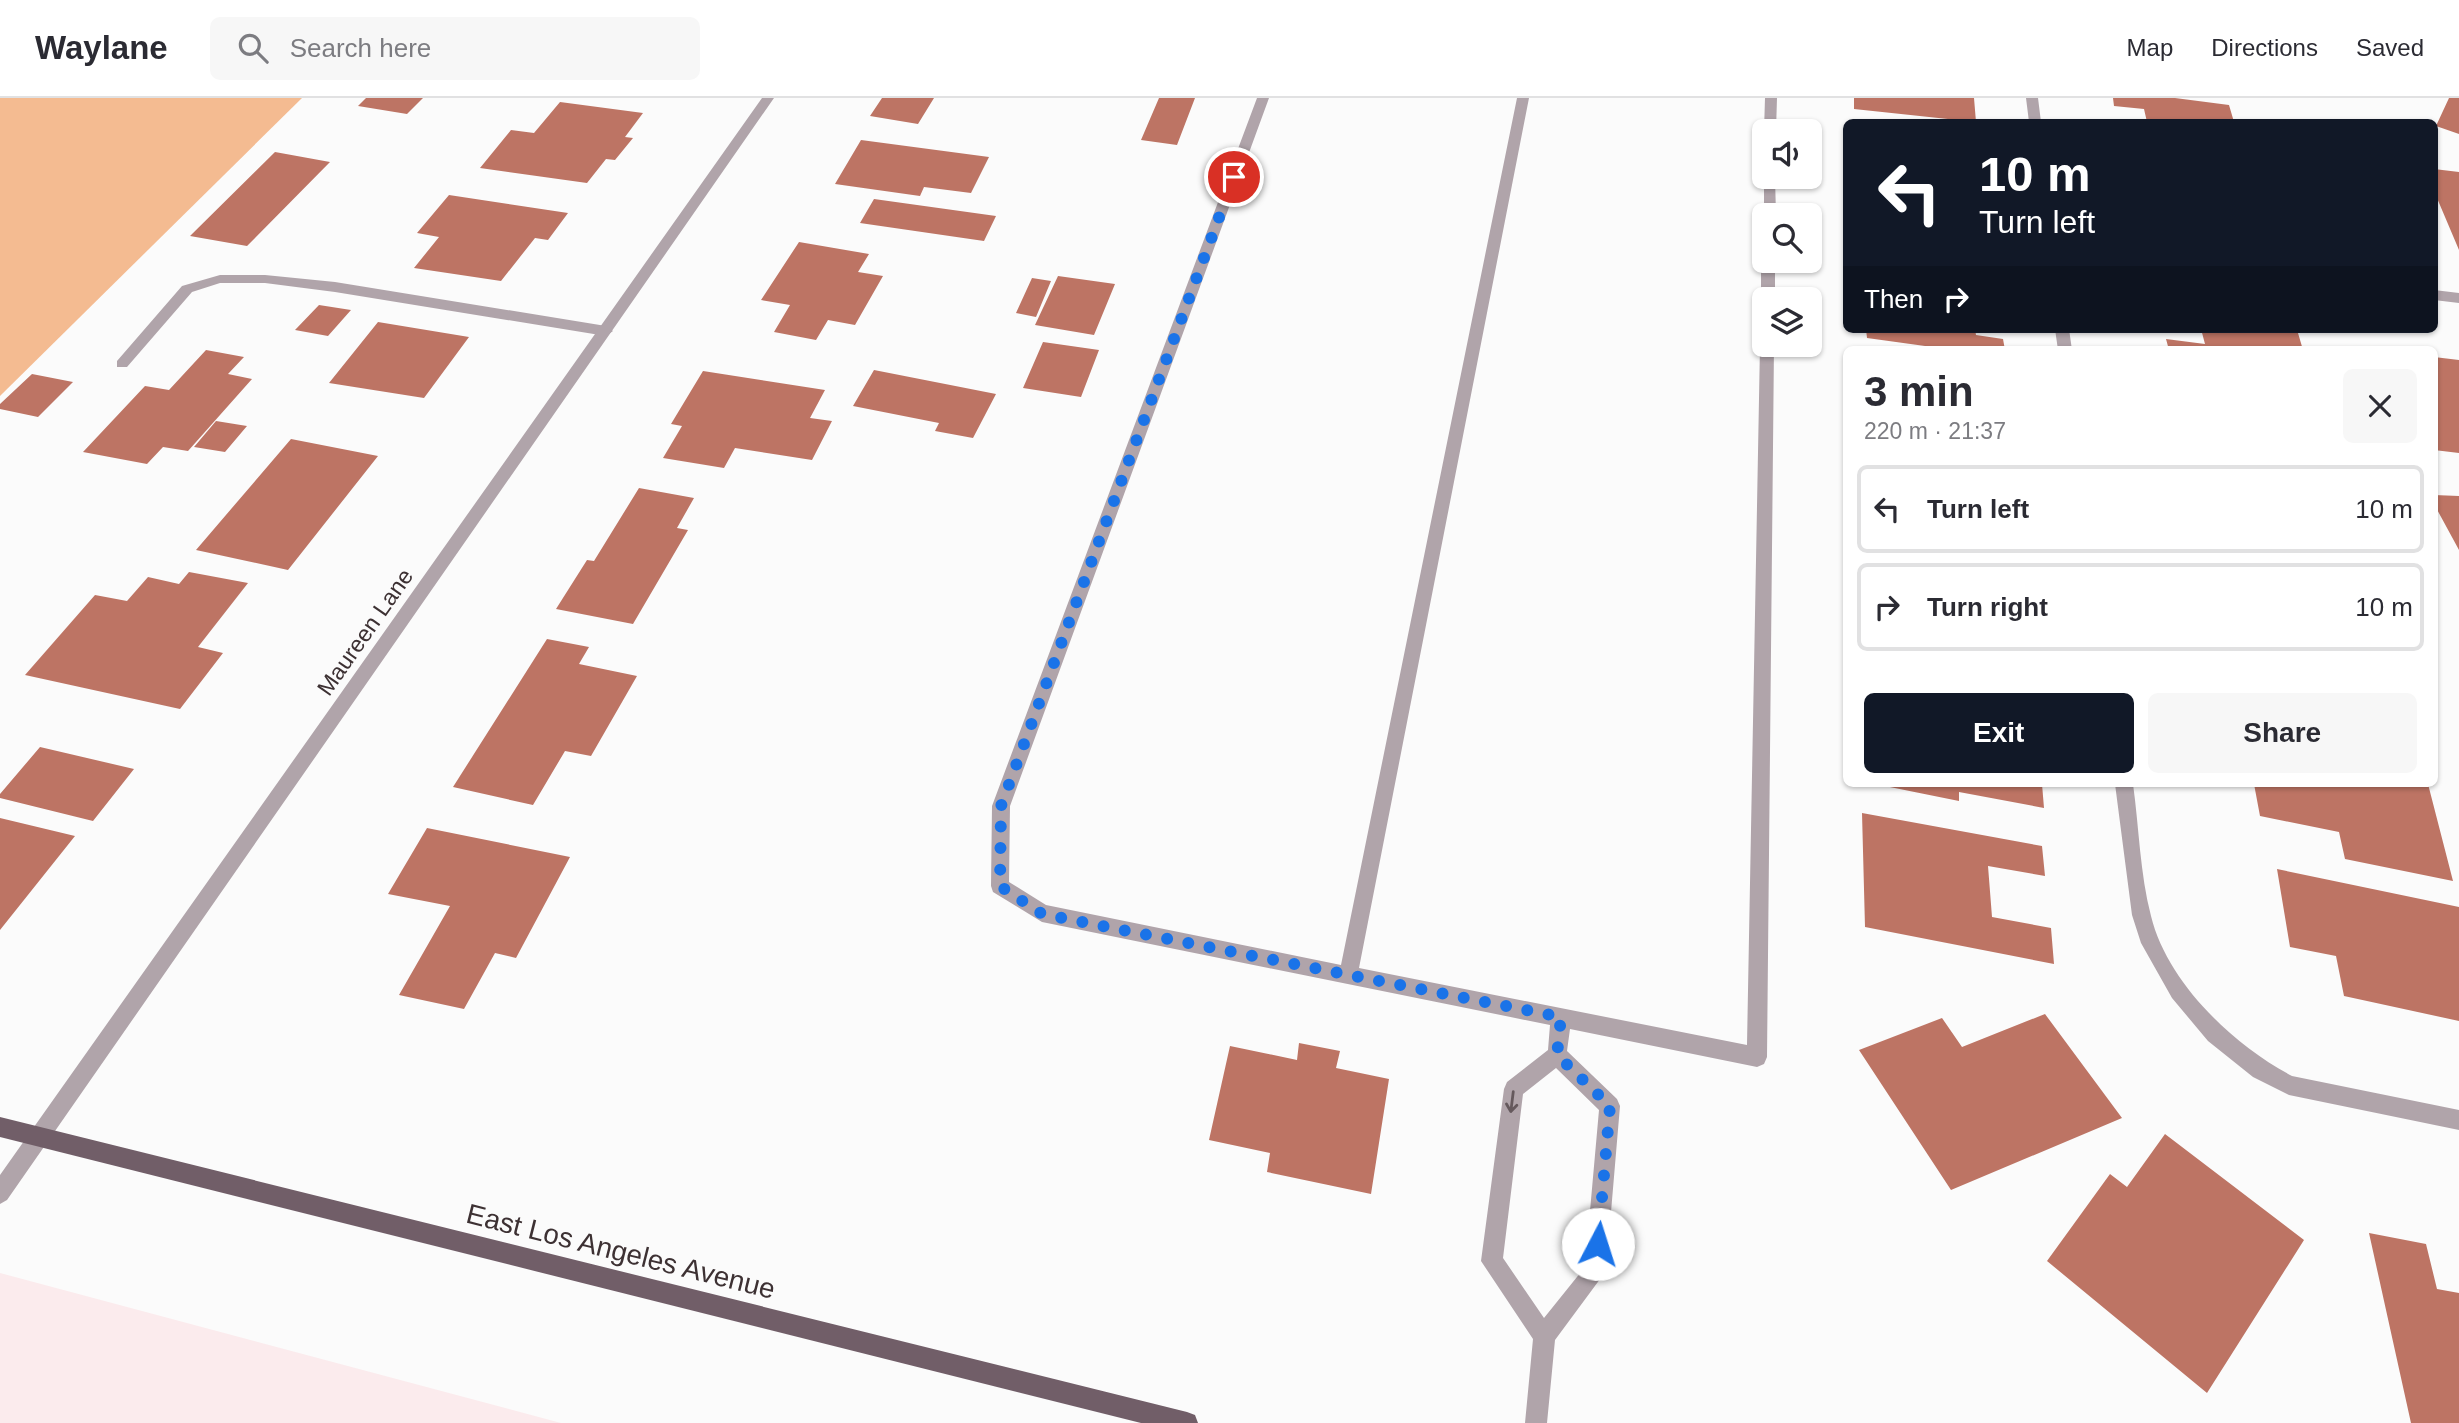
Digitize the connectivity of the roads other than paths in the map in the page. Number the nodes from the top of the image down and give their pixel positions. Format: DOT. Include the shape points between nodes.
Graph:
graph roads {
  1 [pos="768,98"];
  2 [pos="1264,98"];
  3 [pos="1523,98"];
  4 [pos="1771,98"];
  5 [pos="2032,98"];
  6 [pos="1770,119"];
  7 [pos="2035,119"];
  8 [pos="2438,295"];
  9 [pos="2459,298"];
  10 [pos="606,331"];
  11 [pos="1767,357"];
  12 [pos="122,364"];
  13 [pos="2124,787"];
  14 [pos="1348,975"];
  15 [pos="1561,1017"];
  16 [pos="1557,1055"];
  17 [pos="2459,1120"];
  18 [pos="0,1127"];
  19 [pos="41,1138"];
  20 [pos="0,1193"];
  21 [pos="1544,1336"];
  22 [pos="1187,1423"];
  23 [pos="1536,1423"];
  1 -- 10 [label="street, Maureen Lane"];
  2 -- 14 [label="street" via="1001,806 1000,886 1042,914"];
  3 -- 14 [label="street"];
  4 -- 6 [label="street"];
  5 -- 7 [label="street"];
  8 -- 9 [label="street"];
  10 -- 12 [label="street" via="335,287 220,279 187,289"];
  10 -- 19 [label="street, Maureen Lane"];
  11 -- 15 [label="street" via="1756,1057"];
  13 -- 17 [label="street" via="2141,915 2150,943 2179,992 2215,1034 2252,1064 2289,1085"];
  14 -- 15 [label="street"];
  15 -- 16 [label="street"];
  16 -- 21 [label="street, one-way" via="1514,1089 1492,1261"];
  16 -- 21 [label="street" via="1610,1106 1595,1271"];
  18 -- 19 [label="main road, East Los Angeles Avenue"];
  19 -- 20 [label="street, Maureen Lane"];
  19 -- 22 [label="main road, East Los Angeles Avenue"];
  21 -- 23 [label="street"];
}
